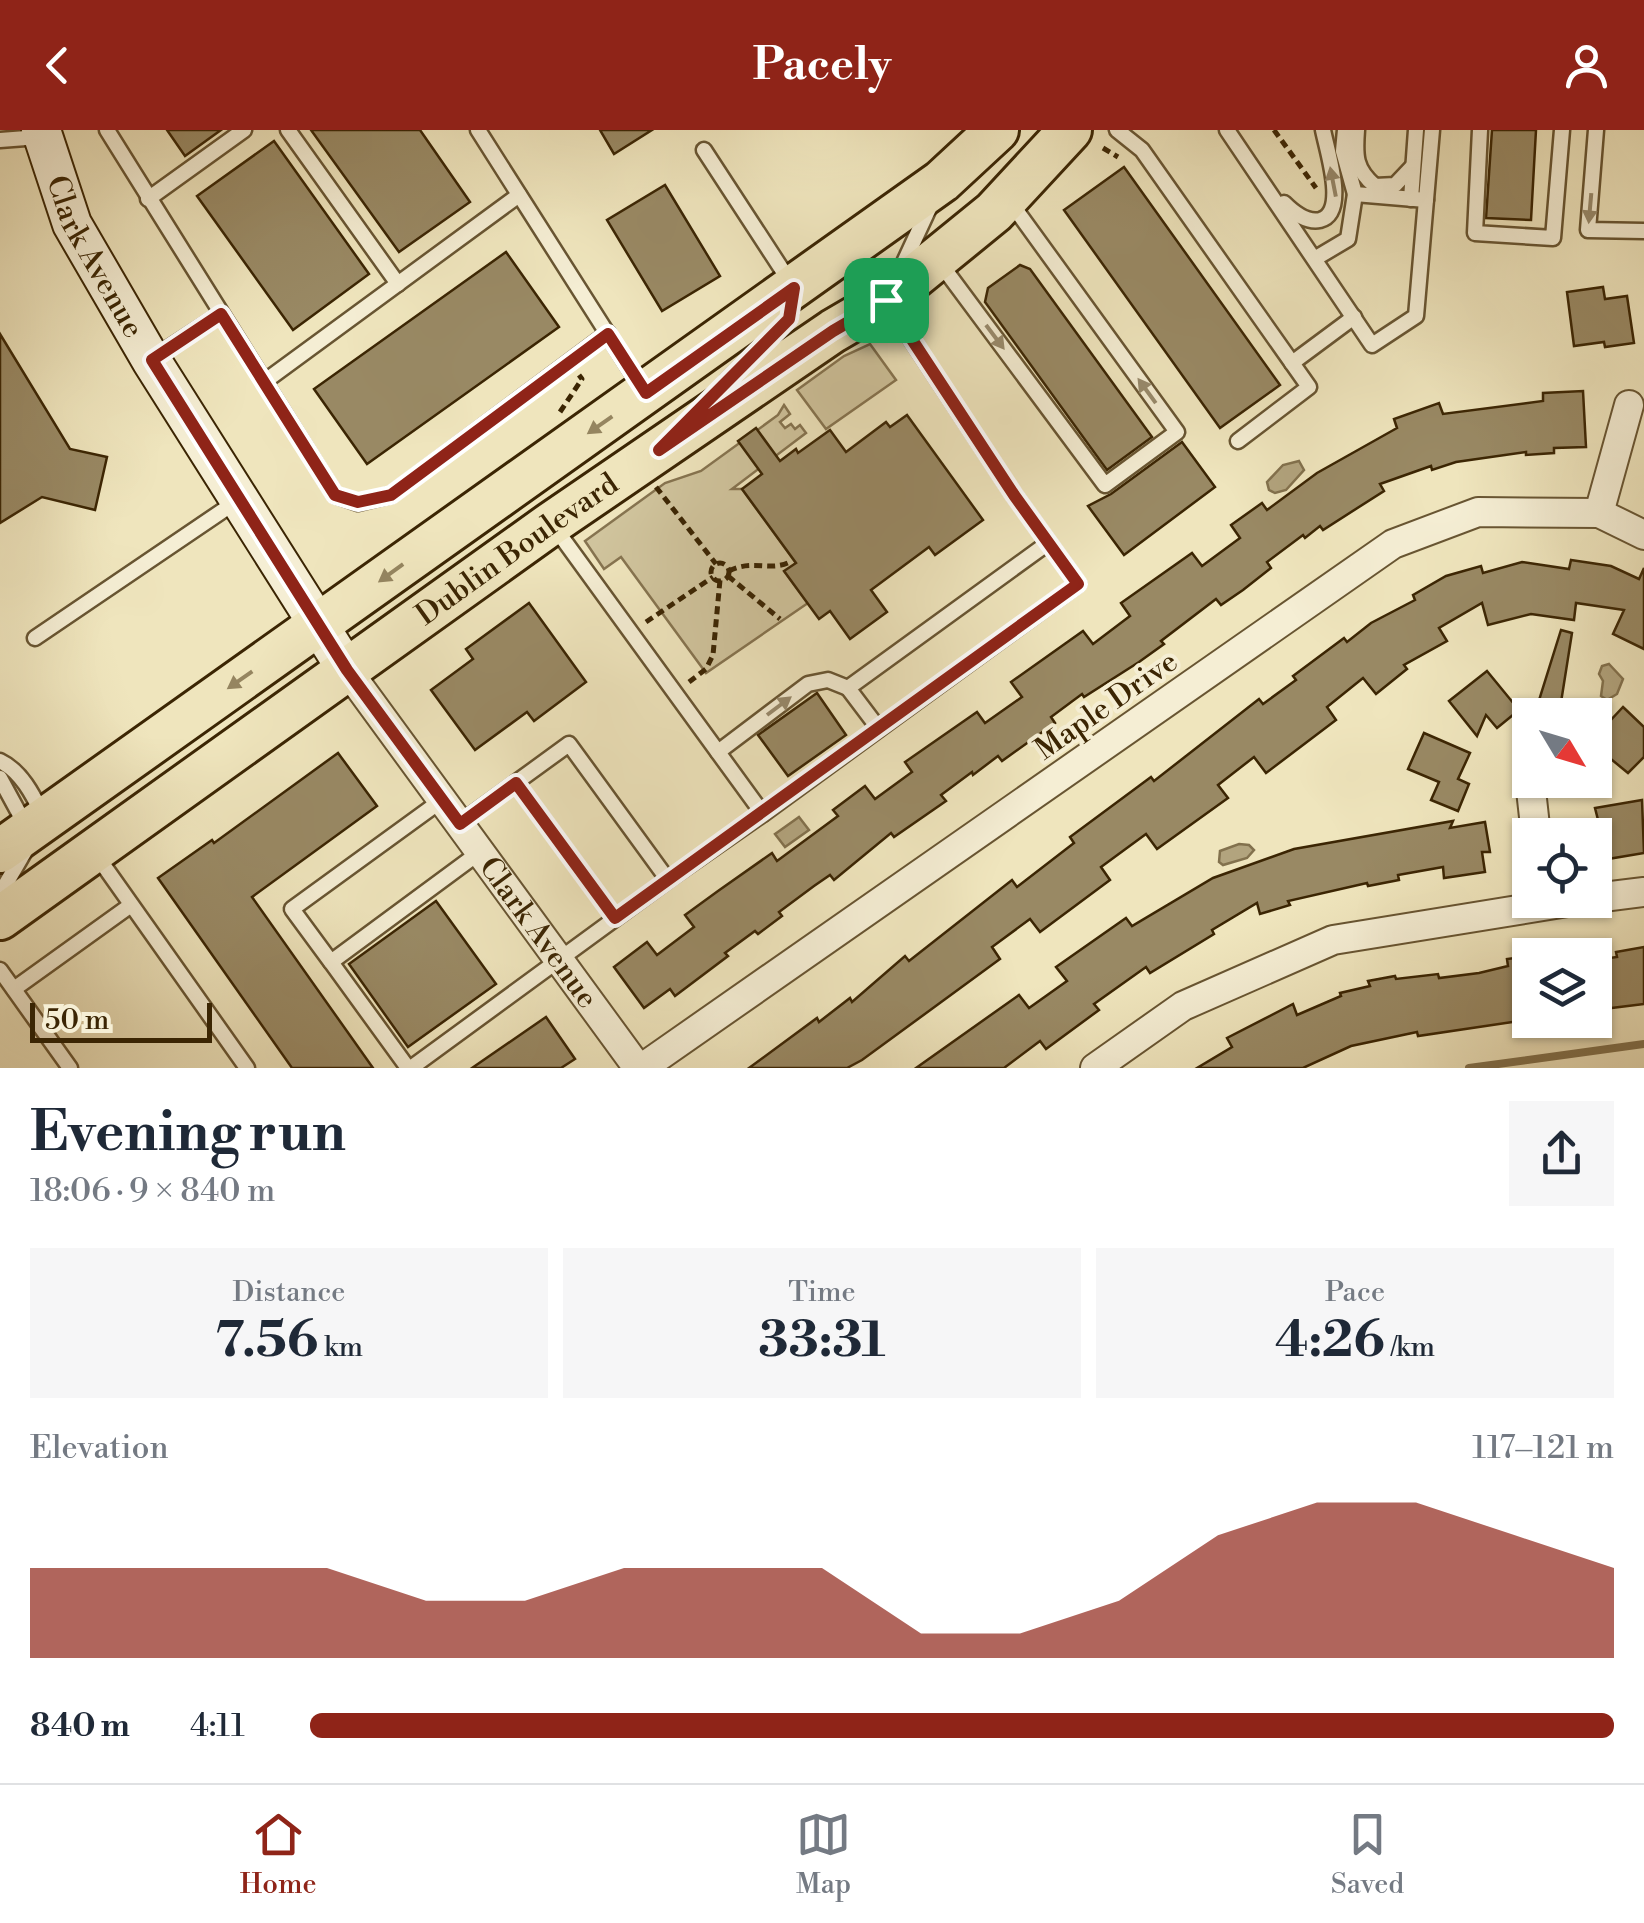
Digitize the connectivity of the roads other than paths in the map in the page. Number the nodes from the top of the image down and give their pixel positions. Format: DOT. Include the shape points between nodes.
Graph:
graph roads {
  1 [pos="108,130"];
  2 [pos="244,130"];
  3 [pos="288,130"];
  4 [pos="478,130"];
  5 [pos="1070,130"];
  6 [pos="1117,130"];
  7 [pos="1227,130"];
  8 [pos="1323,130"];
  9 [pos="1345,130"];
  10 [pos="1356,130"];
  11 [pos="1416,130"];
  12 [pos="1432,130"];
  13 [pos="1480,130"];
  14 [pos="1562,130"];
  15 [pos="1596,130"];
  16 [pos="990,132"];
  17 [pos="41,133"];
  18 [pos="0,140"];
  19 [pos="704,150"];
  20 [pos="1413,166"];
  21 [pos="1260,177"];
  22 [pos="942,181"];
  23 [pos="1355,194"];
  24 [pos="519,195"];
  25 [pos="1007,198"];
  26 [pos="148,199"];
  27 [pos="1418,200"];
  28 [pos="1644,232"];
  29 [pos="1316,258"];
  30 [pos="937,259"];
  31 [pos="398,284"];
  32 [pos="794,288"];
  33 [pos="886,300"];
  34 [pos="221,314"];
  35 [pos="1354,317"];
  36 [pos="608,334"];
  37 [pos="152,360"];
  38 [pos="1292,363"];
  39 [pos="264,382"];
  40 [pos="646,393"];
  41 [pos="1628,405"];
  42 [pos="1238,440"];
  43 [pos="657,468"];
  44 [pos="240,499"];
  45 [pos="1599,514"];
  46 [pos="552,523"];
  47 [pos="1644,535"];
  48 [pos="1048,543"];
  49 [pos="320,624"];
  50 [pos="35,638"];
  51 [pos="347,670"];
  52 [pos="848,688"];
  53 [pos="879,729"];
  54 [pos="718,752"];
  55 [pos="0,761"];
  56 [pos="0,778"];
  57 [pos="516,783"];
  58 [pos="442,800"];
  59 [pos="763,814"];
  60 [pos="460,824"];
  61 [pos="24,834"];
  62 [pos="93,852"];
  63 [pos="480,852"];
  64 [pos="668,880"];
  65 [pos="1644,892"];
  66 [pos="0,894"];
  67 [pos="1612,896"];
  68 [pos="131,905"];
  69 [pos="1512,907"];
  70 [pos="0,918"];
  71 [pos="615,918"];
  72 [pos="559,960"];
  73 [pos="331,962"];
  74 [pos="0,970"];
  75 [pos="14,989"];
  76 [pos="70,1068"];
  77 [pos="247,1068"];
  78 [pos="410,1068"];
  79 [pos="640,1068"];
  80 [pos="1095,1068"];
  1 -- 26 [label="lane"];
  2 -- 26 [label="lane"];
  3 -- 31 [label="lane"];
  4 -- 24 [label="lane"];
  5 -- 25 [label="main road, Dublin Boulevard"];
  6 -- 38 [label="lane" via="1142,150"];
  7 -- 21 [label="lane"];
  21 -- 8 [label="lane, one-way" via="1308,220 1332,214 1336,201"];
  9 -- 23 [label="lane" via="1343,151"];
  10 -- 20 [label="lane" via="1360,173 1375,186 1395,185"];
  11 -- 20 [label="lane"];
  12 -- 27 [label="lane"];
  13 -- 14 [label="lane" via="1475,233 1553,238"];
  15 -- 28 [label="lane, one-way" via="1588,230"];
  16 -- 22 [label="main road, Dublin Boulevard"];
  17 -- 18 [label="lane"];
  17 -- 37 [label="street, Clark Avenue" via="72,224"];
  19 -- 32 [label="lane"];
  20 -- 27 [label="lane"];
  21 -- 29 [label="lane"];
  22 -- 32 [label="main road, Dublin Boulevard"];
  22 -- 33 [label="lane"];
  23 -- 27 [label="lane"];
  23 -- 29 [label="lane" via="1348,239"];
  24 -- 31 [label="lane"];
  24 -- 36 [label="lane"];
  25 -- 30 [label="main road, Dublin Boulevard"];
  30 -- 25 [label="lane, one-way" via="1105,485 1177,432"];
  26 -- 34 [label="lane"];
  27 -- 35 [label="lane" via="1416,316 1372,345"];
  29 -- 35 [label="lane"];
  30 -- 33 [label="main road, Dublin Boulevard"];
  31 -- 39 [label="lane"];
  32 -- 40 [label="main road, Dublin Boulevard"];
  32 -- 43 [label="lane" via="789,319"];
  33 -- 43 [label="main road, Dublin Boulevard" via="833,331"];
  33 -- 48 [label="lane"];
  34 -- 37 [label="lane"];
  34 -- 39 [label="lane"];
  35 -- 38 [label="lane"];
  36 -- 39 [label="lane" via="391,495 358,502 335,495"];
  36 -- 40 [label="lane"];
  37 -- 44 [label="street, Clark Avenue"];
  38 -- 42 [label="lane" via="1309,387"];
  40 -- 49 [label="main road, Dublin Boulevard, one-way"];
  41 -- 45 [label="street"];
  43 -- 46 [label="main road, Dublin Boulevard"];
  44 -- 49 [label="street, Clark Avenue"];
  44 -- 50 [label="lane"];
  45 -- 47 [label="street, Maple Drive"];
  45 -- 79 [label="street, Maple Drive" via="1478,512 1393,544"];
  46 -- 51 [label="main road, Dublin Boulevard"];
  46 -- 54 [label="lane"];
  48 -- 52 [label="lane"];
  48 -- 53 [label="lane" via="1078,584"];
  49 -- 51 [label="street, Clark Avenue"];
  49 -- 61 [label="main road, Dublin Boulevard, one-way"];
  51 -- 58 [label="street, Clark Avenue"];
  51 -- 62 [label="main road, Dublin Boulevard"];
  52 -- 53 [label="lane"];
  54 -- 52 [label="lane, one-way" via="808,684 828,680"];
  53 -- 59 [label="lane"];
  54 -- 59 [label="lane"];
  55 -- 61 [label="lane" via="22,781"];
  56 -- 61 [label="lane"];
  57 -- 60 [label="lane"];
  57 -- 64 [label="lane" via="569,744"];
  57 -- 71 [label="lane"];
  58 -- 60 [label="street, Clark Avenue"];
  58 -- 73 [label="lane" via="292,910"];
  59 -- 64 [label="lane"];
  60 -- 63 [label="street, Clark Avenue"];
  61 -- 66 [label="lane"];
  62 -- 68 [label="lane"];
  62 -- 70 [label="main road, Dublin Boulevard"];
  63 -- 72 [label="street, Clark Avenue"];
  63 -- 73 [label="lane"];
  64 -- 71 [label="lane"];
  65 -- 67 [label="street"];
  68 -- 75 [label="lane"];
  68 -- 77 [label="lane"];
  69 -- 80 [label="street" via="1332,940 1183,1006"];
  71 -- 72 [label="lane"];
  72 -- 78 [label="lane"];
  72 -- 79 [label="street, Clark Avenue"];
  73 -- 78 [label="lane"];
  74 -- 75 [label="lane"];
  75 -- 76 [label="lane"];
}
